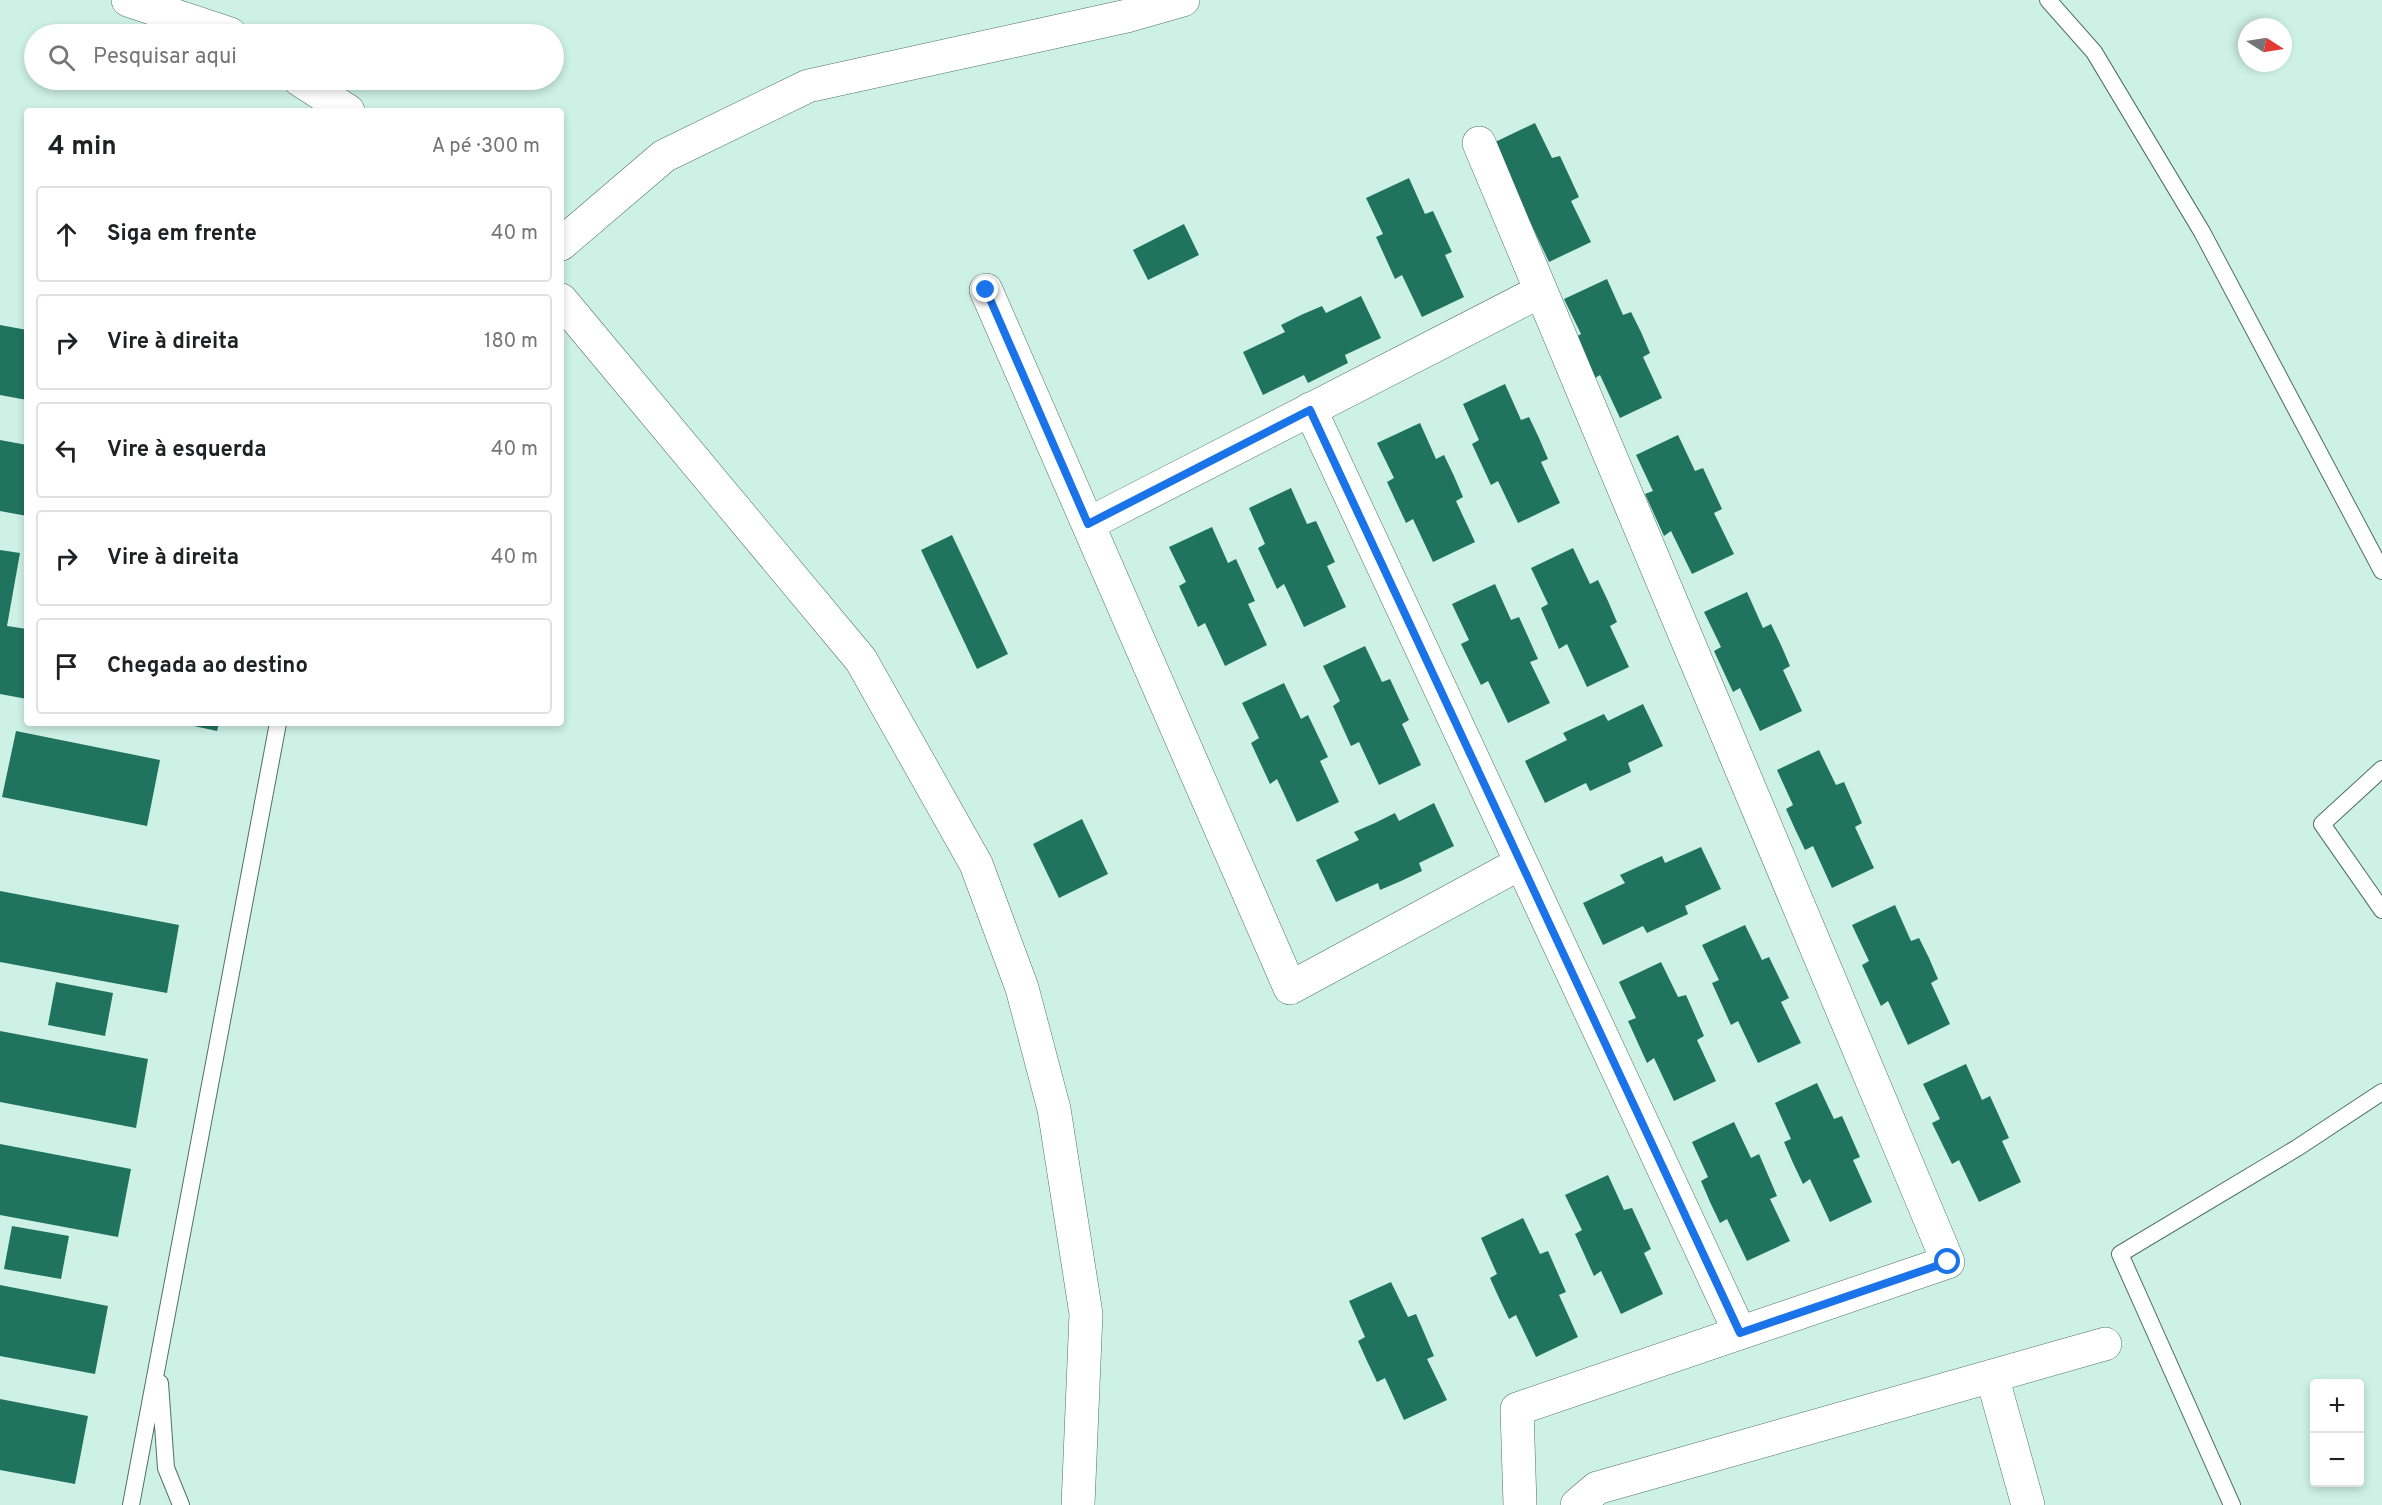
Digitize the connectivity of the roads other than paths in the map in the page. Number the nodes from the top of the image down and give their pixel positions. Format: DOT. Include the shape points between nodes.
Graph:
graph roads {
  1 [pos="128,0"];
  2 [pos="1183,0"];
  3 [pos="2048,0"];
  4 [pos="200,24"];
  5 [pos="315,90"];
  6 [pos="343,108"];
  7 [pos="1479,143"];
  8 [pos="564,241"];
  9 [pos="986,290"];
  10 [pos="1541,291"];
  11 [pos="564,304"];
  12 [pos="1310,410"];
  13 [pos="1088,524"];
  14 [pos="2382,571"];
  15 [pos="277,726"];
  16 [pos="2382,769"];
  17 [pos="1521,863"];
  18 [pos="2382,910"];
  19 [pos="2382,1092"];
  20 [pos="1740,1333"];
  21 [pos="2105,1344"];
  22 [pos="158,1360"];
  23 [pos="1992,1376"];
  24 [pos="131,1505"];
  25 [pos="181,1505"];
  26 [pos="1078,1505"];
  27 [pos="1520,1505"];
  28 [pos="1577,1505"];
  29 [pos="2028,1505"];
  30 [pos="2232,1505"];
  1 -- 4 [label="street"];
  2 -- 8 [label="street" via="1127,16 808,86 664,156"];
  3 -- 14 [label="lane" via="2094,52 2202,232"];
  5 -- 6 [label="street"];
  7 -- 10 [label="street"];
  9 -- 13 [label="street"];
  10 -- 12 [label="street"];
  10 -- 20 [label="street" via="1948,1262"];
  11 -- 26 [label="street" via="861,660 976,864 1022,988 1054,1109 1086,1314"];
  12 -- 13 [label="street"];
  12 -- 17 [label="street"];
  13 -- 17 [label="street" via="1290,988"];
  15 -- 22 [label="lane"];
  16 -- 18 [label="lane" via="2322,824"];
  17 -- 20 [label="street"];
  19 -- 30 [label="lane" via="2120,1254"];
  20 -- 27 [label="street" via="1517,1409"];
  21 -- 23 [label="street"];
  22 -- 24 [label="lane"];
  22 -- 25 [label="lane" via="166,1468"];
  23 -- 28 [label="street" via="1597,1488"];
  23 -- 29 [label="street"];
}
